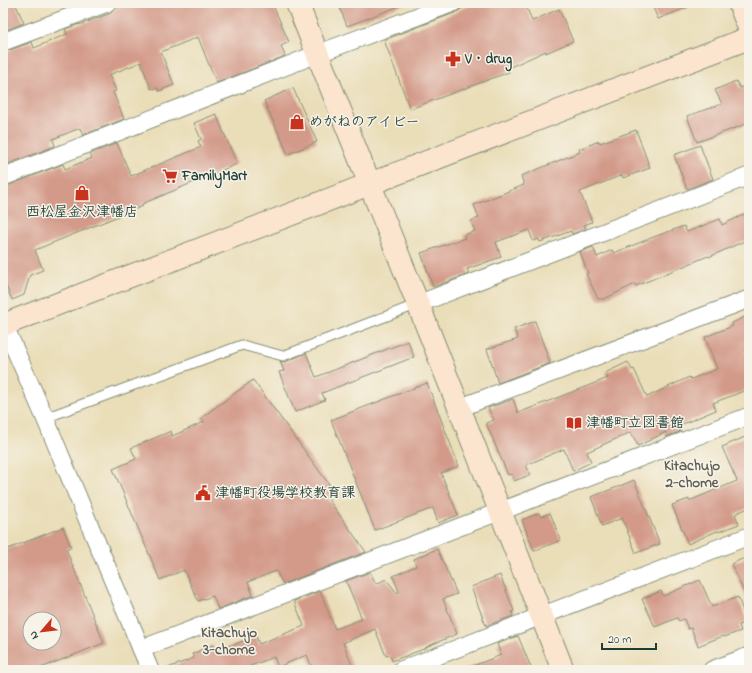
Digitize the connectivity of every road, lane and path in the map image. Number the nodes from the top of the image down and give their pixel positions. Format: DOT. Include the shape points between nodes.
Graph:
graph roads {
  1 [pos="107,3"];
  2 [pos="297,3"];
  3 [pos="453,3"];
  4 [pos="739,3"];
  5 [pos="749,28"];
  6 [pos="749,38"];
  7 [pos="3,42"];
  8 [pos="318,54"];
  9 [pos="749,176"];
  10 [pos="3,177"];
  11 [pos="370,184"];
  12 [pos="749,299"];
  13 [pos="418,304"];
  14 [pos="3,324"];
  15 [pos="459,408"];
  16 [pos="749,416"];
  17 [pos="45,418"];
  18 [pos="500,512"];
  19 [pos="749,536"];
  20 [pos="542,616"];
  21 [pos="142,649"];
  22 [pos="749,656"];
  23 [pos="150,670"];
  24 [pos="401,670"];
  25 [pos="563,670"];
  26 [pos="712,670"];
  1 -- 7 [label="street"];
  2 -- 8 [label="street"];
  3 -- 8 [label="street"];
  4 -- 5 [label="street"];
  6 -- 11 [label="street"];
  8 -- 10 [label="street"];
  8 -- 11 [label="street"];
  9 -- 13 [label="street"];
  11 -- 13 [label="street"];
  11 -- 14 [label="street"];
  12 -- 15 [label="street"];
  13 -- 15 [label="street"];
  13 -- 17 [label="lane" via="283,356 242,345"];
  14 -- 17 [label="street"];
  15 -- 18 [label="street"];
  16 -- 18 [label="street"];
  17 -- 21 [label="street"];
  18 -- 20 [label="street"];
  18 -- 21 [label="street"];
  19 -- 20 [label="street"];
  20 -- 24 [label="street"];
  20 -- 25 [label="street"];
  21 -- 23 [label="street"];
  22 -- 26 [label="street"];
}
